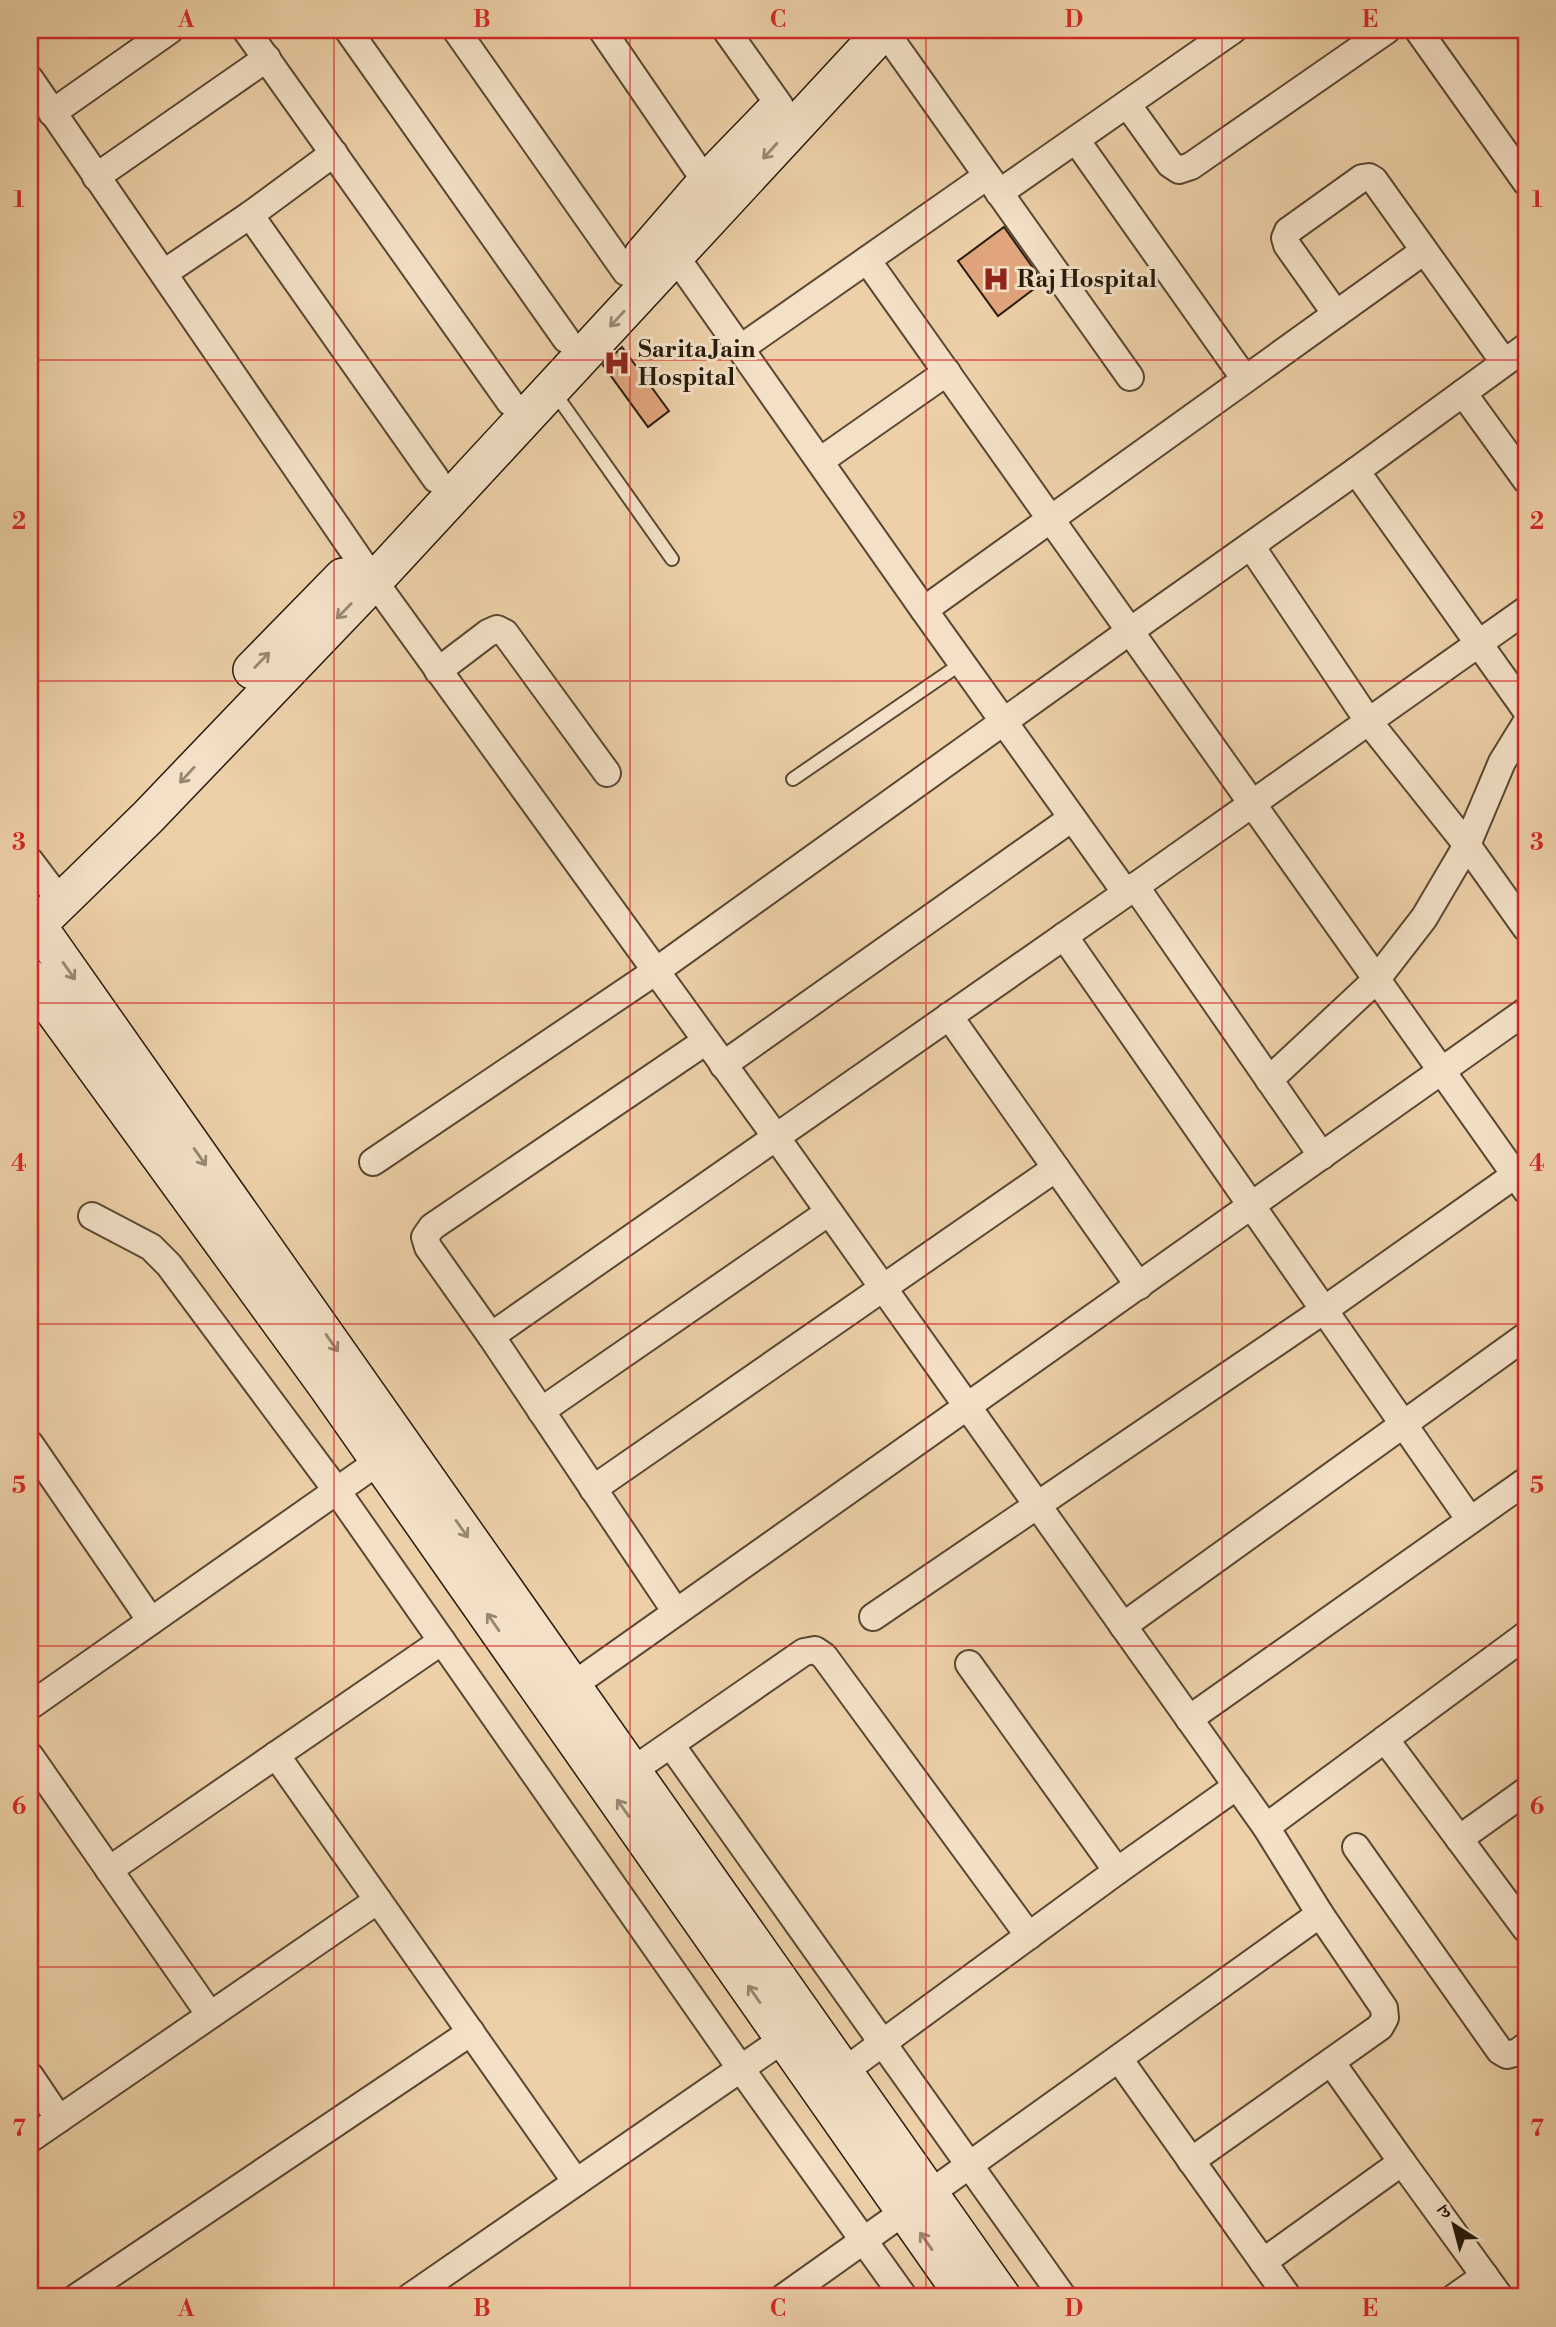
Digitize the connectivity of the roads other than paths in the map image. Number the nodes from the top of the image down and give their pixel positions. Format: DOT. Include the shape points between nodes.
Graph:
graph roads {
  1 [pos="170,30"];
  2 [pos="246,30"];
  3 [pos="348,30"];
  4 [pos="456,30"];
  5 [pos="602,30"];
  6 [pos="726,30"];
  7 [pos="853,30"];
  8 [pos="884,30"];
  9 [pos="1233,30"];
  10 [pos="1387,30"];
  11 [pos="1418,30"];
  12 [pos="267,58"];
  13 [pos="30,79"];
  14 [pos="1126,104"];
  15 [pos="780,106"];
  16 [pos="52,113"];
  17 [pos="1076,140"];
  18 [pos="334,153"];
  19 [pos="96,177"];
  20 [pos="706,182"];
  21 [pos="1526,182"];
  22 [pos="993,185"];
  23 [pos="250,215"];
  24 [pos="669,246"];
  25 [pos="1424,251"];
  26 [pos="867,260"];
  27 [pos="626,272"];
  28 [pos="164,273"];
  29 [pos="1336,314"];
  30 [pos="566,339"];
  31 [pos="741,348"];
  32 [pos="1515,355"];
  33 [pos="947,372"];
  34 [pos="1130,377"];
  35 [pos="1245,379"];
  36 [pos="551,389"];
  37 [pos="1463,393"];
  38 [pos="509,401"];
  39 [pos="820,461"];
  40 [pos="1356,471"];
  41 [pos="436,479"];
  42 [pos="1526,480"];
  43 [pos="1051,519"];
  44 [pos="1251,546"];
  45 [pos="672,559"];
  46 [pos="366,570"];
  47 [pos="923,610"];
  48 [pos="1526,610"];
  49 [pos="1130,631"];
  50 [pos="1479,644"];
  51 [pos="962,663"];
  52 [pos="438,671"];
  53 [pos="1526,710"];
  54 [pos="1003,721"];
  55 [pos="1369,722"];
  56 [pos="1526,723"];
  57 [pos="607,773"];
  58 [pos="793,779"];
  59 [pos="1252,804"];
  60 [pos="1072,818"];
  61 [pos="1467,845"];
  62 [pos="1131,890"];
  63 [pos="38,904"];
  64 [pos="1526,928"];
  65 [pos="1064,936"];
  66 [pos="656,971"];
  67 [pos="30,978"];
  68 [pos="1376,979"];
  69 [pos="1526,1011"];
  70 [pos="949,1016"];
  71 [pos="706,1041"];
  72 [pos="723,1065"];
  73 [pos="1441,1071"];
  74 [pos="1269,1080"];
  75 [pos="776,1137"];
  76 [pos="1322,1156"];
  77 [pos="373,1162"];
  78 [pos="1056,1168"];
  79 [pos="1521,1182"];
  80 [pos="1251,1206"];
  81 [pos="829,1212"];
  82 [pos="92,1216"];
  83 [pos="1139,1286"];
  84 [pos="882,1288"];
  85 [pos="1324,1310"];
  86 [pos="491,1336"];
  87 [pos="1526,1336"];
  88 [pos="967,1408"];
  89 [pos="541,1411"];
  90 [pos="1404,1424"];
  91 [pos="30,1444"];
  92 [pos="391,1453"];
  93 [pos="1526,1480"];
  94 [pos="593,1489"];
  95 [pos="337,1490"];
  96 [pos="1036,1505"];
  97 [pos="1470,1520"];
  98 [pos="677,1612"];
  99 [pos="873,1617"];
  100 [pos="150,1621"];
  101 [pos="1123,1626"];
  102 [pos="1526,1635"];
  103 [pos="442,1641"];
  104 [pos="970,1664"];
  105 [pos="572,1686"];
  106 [pos="30,1706"];
  107 [pos="1189,1720"];
  108 [pos="1385,1739"];
  109 [pos="671,1745"];
  110 [pos="276,1755"];
  111 [pos="30,1756"];
  112 [pos="632,1771"];
  113 [pos="1237,1786"];
  114 [pos="1526,1791"];
  115 [pos="1266,1827"];
  116 [pos="1459,1839"];
  117 [pos="1356,1847"];
  118 [pos="109,1870"];
  119 [pos="1117,1871"];
  120 [pos="378,1900"];
  121 [pos="1320,1914"];
  122 [pos="1526,1929"];
  123 [pos="1030,1936"];
  124 [pos="210,2015"];
  125 [pos="796,2030"];
  126 [pos="471,2032"];
  127 [pos="882,2042"];
  128 [pos="1526,2046"];
  129 [pos="1119,2059"];
  130 [pos="1331,2062"];
  131 [pos="741,2069"];
  132 [pos="843,2072"];
  133 [pos="30,2076"];
  134 [pos="59,2119"];
  135 [pos="30,2139"];
  136 [pos="1191,2161"];
  137 [pos="1402,2162"];
  138 [pos="970,2166"];
  139 [pos="576,2182"];
  140 [pos="917,2203"];
  141 [pos="864,2241"];
  142 [pos="1263,2262"];
  143 [pos="1485,2276"];
  144 [pos="77,2297"];
  145 [pos="410,2297"];
  146 [pos="784,2297"];
  147 [pos="904,2297"];
  148 [pos="965,2297"];
  149 [pos="1002,2297"];
  150 [pos="1063,2297"];
  151 [pos="1288,2297"];
  152 [pos="1455,2297"];
  153 [pos="1500,2297"];
  1 -- 16 [label="street"];
  2 -- 12 [label="street"];
  3 -- 30 [label="street"];
  4 -- 27 [label="street"];
  5 -- 20 [label="street"];
  6 -- 15 [label="street"];
  7 -- 15 [label="street"];
  8 -- 22 [label="street"];
  8 -- 24 [label="street, one-way"];
  9 -- 14 [label="street"];
  10 -- 14 [label="street" via="1179,170"];
  11 -- 21 [label="street"];
  12 -- 18 [label="street"];
  12 -- 19 [label="street"];
  13 -- 16 [label="street"];
  14 -- 17 [label="street"];
  15 -- 20 [label="street"];
  16 -- 19 [label="street"];
  17 -- 22 [label="street"];
  17 -- 35 [label="street"];
  18 -- 23 [label="street"];
  18 -- 38 [label="street"];
  19 -- 28 [label="street"];
  20 -- 24 [label="street"];
  22 -- 26 [label="street"];
  22 -- 34 [label="street"];
  23 -- 28 [label="street"];
  23 -- 41 [label="street"];
  24 -- 27 [label="street"];
  24 -- 31 [label="street"];
  24 -- 36 [label="street, one-way"];
  25 -- 29 [label="street"];
  25 -- 29 [label="street" via="1374,180 1362,178 1288,231 1285,238"];
  25 -- 32 [label="street"];
  26 -- 31 [label="street"];
  26 -- 33 [label="street"];
  27 -- 30 [label="street"];
  28 -- 46 [label="street"];
  29 -- 35 [label="street"];
  30 -- 38 [label="street"];
  31 -- 39 [label="street"];
  32 -- 37 [label="street"];
  33 -- 39 [label="street"];
  33 -- 43 [label="street"];
  35 -- 43 [label="street"];
  36 -- 45 [label="lane"];
  36 -- 46 [label="street"];
  37 -- 40 [label="street"];
  37 -- 42 [label="street"];
  38 -- 41 [label="street"];
  39 -- 47 [label="street"];
  40 -- 44 [label="street"];
  40 -- 50 [label="street"];
  41 -- 46 [label="street"];
  43 -- 47 [label="street"];
  43 -- 49 [label="street"];
  44 -- 49 [label="street"];
  44 -- 55 [label="street"];
  46 -- 52 [label="street"];
  46 -- 63 [label="street" via="242,680"];
  47 -- 51 [label="street"];
  48 -- 50 [label="street"];
  49 -- 54 [label="street"];
  49 -- 59 [label="street"];
  50 -- 53 [label="street"];
  50 -- 55 [label="street"];
  51 -- 54 [label="street"];
  51 -- 58 [label="lane"];
  52 -- 57 [label="street" via="497,629"];
  52 -- 66 [label="street"];
  54 -- 60 [label="street"];
  54 -- 66 [label="street"];
  55 -- 59 [label="street"];
  55 -- 61 [label="street"];
  56 -- 61 [label="street" via="1502,762"];
  59 -- 62 [label="street"];
  59 -- 68 [label="street"];
  60 -- 62 [label="street"];
  60 -- 72 [label="street"];
  61 -- 64 [label="street"];
  61 -- 68 [label="street" via="1424,918"];
  62 -- 65 [label="street"];
  62 -- 74 [label="street"];
  63 -- 92 [label="street, one-way"];
  65 -- 70 [label="street"];
  65 -- 80 [label="street"];
  66 -- 71 [label="street"];
  66 -- 77 [label="street"];
  67 -- 92 [label="street"];
  68 -- 73 [label="street"];
  68 -- 74 [label="street"];
  69 -- 73 [label="street"];
  70 -- 75 [label="street"];
  70 -- 78 [label="street"];
  71 -- 72 [label="street"];
  71 -- 86 [label="street" via="432,1227 425,1237 428,1247"];
  72 -- 75 [label="street"];
  73 -- 76 [label="street"];
  73 -- 79 [label="street"];
  74 -- 76 [label="street"];
  75 -- 81 [label="street"];
  75 -- 86 [label="street"];
  76 -- 80 [label="street"];
  78 -- 83 [label="street"];
  78 -- 84 [label="street"];
  79 -- 85 [label="street"];
  80 -- 83 [label="street"];
  80 -- 85 [label="street"];
  81 -- 84 [label="street"];
  81 -- 89 [label="street"];
  82 -- 95 [label="street" via="125,1231 170,1265"];
  83 -- 88 [label="street"];
  84 -- 88 [label="street"];
  84 -- 94 [label="street"];
  85 -- 90 [label="street"];
  85 -- 96 [label="street"];
  86 -- 89 [label="street"];
  87 -- 90 [label="street"];
  88 -- 96 [label="street"];
  88 -- 98 [label="street"];
  89 -- 94 [label="street"];
  90 -- 97 [label="street"];
  90 -- 101 [label="street"];
  91 -- 100 [label="street"];
  92 -- 95 [label="street"];
  92 -- 105 [label="street, one-way"];
  125 -- 92 [label="street, one-way"];
  93 -- 97 [label="street"];
  94 -- 98 [label="street"];
  95 -- 100 [label="street"];
  95 -- 103 [label="street"];
  96 -- 99 [label="street"];
  96 -- 101 [label="street"];
  97 -- 107 [label="street"];
  98 -- 105 [label="street"];
  100 -- 106 [label="street"];
  101 -- 107 [label="street"];
  102 -- 108 [label="street"];
  103 -- 110 [label="street"];
  103 -- 131 [label="street"];
  104 -- 119 [label="street"];
  105 -- 112 [label="street"];
  107 -- 113 [label="street"];
  108 -- 115 [label="street"];
  108 -- 116 [label="street"];
  109 -- 112 [label="street"];
  109 -- 123 [label="street" via="804,1652 815,1650 824,1656"];
  109 -- 127 [label="street"];
  110 -- 118 [label="street"];
  110 -- 120 [label="street"];
  111 -- 118 [label="street"];
  112 -- 125 [label="street"];
  113 -- 115 [label="street"];
  113 -- 119 [label="street"];
  114 -- 116 [label="street"];
  115 -- 121 [label="street"];
  116 -- 122 [label="street"];
  117 -- 128 [label="street" via="1500,2051 1507,2055"];
  118 -- 124 [label="street"];
  119 -- 123 [label="street"];
  120 -- 124 [label="street"];
  120 -- 126 [label="street"];
  121 -- 129 [label="street"];
  121 -- 130 [label="street" via="1384,2008 1385,2018 1380,2027"];
  123 -- 127 [label="street"];
  124 -- 134 [label="street"];
  125 -- 131 [label="street"];
  125 -- 132 [label="street"];
  125 -- 140 [label="street"];
  126 -- 139 [label="street"];
  126 -- 144 [label="street"];
  127 -- 132 [label="street"];
  127 -- 138 [label="street"];
  129 -- 136 [label="street"];
  129 -- 138 [label="street"];
  130 -- 136 [label="street"];
  130 -- 137 [label="street"];
  131 -- 139 [label="street"];
  131 -- 141 [label="street"];
  132 -- 140 [label="street"];
  133 -- 134 [label="street"];
  134 -- 135 [label="street"];
  136 -- 142 [label="street"];
  137 -- 142 [label="street"];
  137 -- 143 [label="street"];
  138 -- 140 [label="street"];
  138 -- 150 [label="street"];
  139 -- 145 [label="street"];
  140 -- 141 [label="street"];
  148 -- 140 [label="street, one-way"];
  140 -- 149 [label="street"];
  141 -- 146 [label="street"];
  141 -- 147 [label="street"];
  142 -- 151 [label="street"];
  143 -- 152 [label="street"];
  143 -- 153 [label="street"];
}
